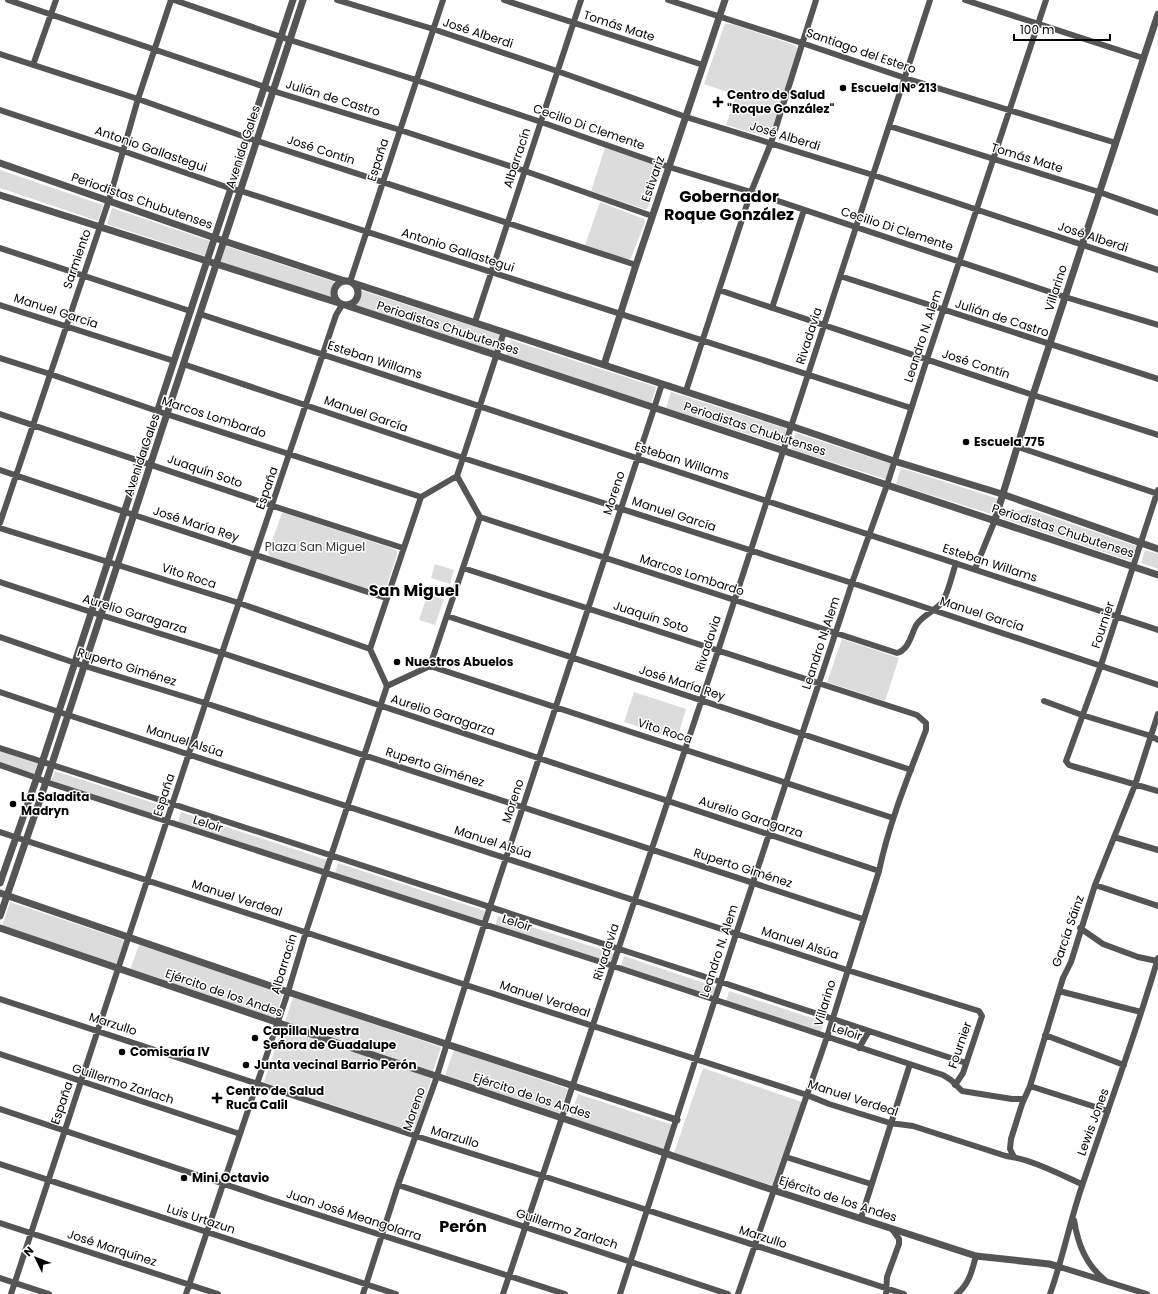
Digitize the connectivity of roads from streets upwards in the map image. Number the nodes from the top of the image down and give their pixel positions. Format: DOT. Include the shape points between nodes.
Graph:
graph roads {
  1 [pos="8,0"];
  2 [pos="56,0"];
  3 [pos="172,0"];
  4 [pos="294,0"];
  5 [pos="303,0"];
  6 [pos="337,0"];
  7 [pos="443,0"];
  8 [pos="504,0"];
  9 [pos="581,0"];
  10 [pos="668,0"];
  11 [pos="725,0"];
  12 [pos="816,0"];
  13 [pos="930,0"];
  14 [pos="965,0"];
  15 [pos="1046,0"];
  16 [pos="51,14"];
  17 [pos="1158,14"];
  18 [pos="720,17"];
  19 [pos="573,23"];
  20 [pos="1038,24"];
  21 [pos="433,29"];
  22 [pos="282,37"];
  23 [pos="290,40"];
  24 [pos="804,43"];
  25 [pos="155,50"];
  26 [pos="0,54"];
  27 [pos="1143,58"];
  28 [pos="33,65"];
  29 [pos="704,66"];
  30 [pos="557,70"];
  31 [pos="905,78"];
  32 [pos="416,80"];
  33 [pos="265,87"];
  34 [pos="273,91"];
  35 [pos="138,99"];
  36 [pos="0,110"];
  37 [pos="1010,110"];
  38 [pos="686,117"];
  39 [pos="541,122"];
  40 [pos="889,126"];
  41 [pos="400,130"];
  42 [pos="248,138"];
  43 [pos="257,141"];
  44 [pos="771,143"];
  45 [pos="1116,143"];
  46 [pos="124,150"];
  47 [pos="994,159"];
  48 [pos="0,163"];
  49 [pos="669,166"];
  50 [pos="525,171"];
  51 [pos="873,176"];
  52 [pos="383,181"];
  53 [pos="232,189"];
  54 [pos="241,191"];
  55 [pos="751,192"];
  56 [pos="1100,192"];
  57 [pos="0,195"];
  58 [pos="109,200"];
  59 [pos="804,210"];
  60 [pos="976,210"];
  61 [pos="1158,213"];
  62 [pos="652,216"];
  63 [pos="508,222"];
  64 [pos="100,226"];
  65 [pos="856,227"];
  66 [pos="366,232"];
  67 [pos="215,238"];
  68 [pos="224,241"];
  69 [pos="1082,245"];
  70 [pos="0,248"];
  71 [pos="207,262"];
  72 [pos="959,262"];
  73 [pos="216,265"];
  74 [pos="636,265"];
  75 [pos="1158,270"];
  76 [pos="491,272"];
  77 [pos="83,276"];
  78 [pos="840,276"];
  79 [pos="349,282"];
  80 [pos="719,290"];
  81 [pos="1065,297"];
  82 [pos="0,305"];
  83 [pos="343,305"];
  84 [pos="772,308"];
  85 [pos="943,310"];
  86 [pos="190,311"];
  87 [pos="200,314"];
  88 [pos="620,315"];
  89 [pos="475,322"];
  90 [pos="824,325"];
  91 [pos="1158,325"];
  92 [pos="66,326"];
  93 [pos="504,332"];
  94 [pos="702,341"];
  95 [pos="1049,344"];
  96 [pos="323,355"];
  97 [pos="496,355"];
  98 [pos="0,358"];
  99 [pos="927,360"];
  100 [pos="174,361"];
  101 [pos="183,364"];
  102 [pos="604,365"];
  103 [pos="50,374"];
  104 [pos="808,375"];
  105 [pos="1158,379"];
  106 [pos="662,384"];
  107 [pos="686,391"];
  108 [pos="1032,395"];
  109 [pos="307,405"];
  110 [pos="480,406"];
  111 [pos="654,408"];
  112 [pos="911,408"];
  113 [pos="157,411"];
  114 [pos="0,414"];
  115 [pos="168,414"];
  116 [pos="33,424"];
  117 [pos="791,426"];
  118 [pos="1158,435"];
  119 [pos="1018,447"];
  120 [pos="783,450"];
  121 [pos="290,454"];
  122 [pos="463,458"];
  123 [pos="637,458"];
  124 [pos="140,461"];
  125 [pos="894,461"];
  126 [pos="150,464"];
  127 [pos="0,470"];
  128 [pos="16,475"];
  129 [pos="458,476"];
  130 [pos="887,485"];
  131 [pos="1158,492"];
  132 [pos="1002,494"];
  133 [pos="421,497"];
  134 [pos="766,500"];
  135 [pos="272,506"];
  136 [pos="621,509"];
  137 [pos="124,512"];
  138 [pos="134,515"];
  139 [pos="480,517"];
  140 [pos="995,520"];
  141 [pos="0,523"];
  142 [pos="0,528"];
  143 [pos="869,534"];
  144 [pos="1140,543"];
  145 [pos="403,548"];
  146 [pos="1158,549"];
  147 [pos="750,550"];
  148 [pos="256,555"];
  149 [pos="605,558"];
  150 [pos="108,562"];
  151 [pos="956,563"];
  152 [pos="118,565"];
  153 [pos="1133,566"];
  154 [pos="463,568"];
  155 [pos="975,569"];
  156 [pos="1158,575"];
  157 [pos="0,582"];
  158 [pos="852,583"];
  159 [pos="386,598"];
  160 [pos="734,600"];
  161 [pos="239,603"];
  162 [pos="588,608"];
  163 [pos="934,610"];
  164 [pos="91,612"];
  165 [pos="101,614"];
  166 [pos="447,616"];
  167 [pos="1117,616"];
  168 [pos="1158,630"];
  169 [pos="836,633"];
  170 [pos="0,637"];
  171 [pos="370,649"];
  172 [pos="718,651"];
  173 [pos="222,653"];
  174 [pos="572,658"];
  175 [pos="75,663"];
  176 [pos="84,664"];
  177 [pos="1101,665"];
  178 [pos="430,666"];
  179 [pos="819,684"];
  180 [pos="1158,685"];
  181 [pos="387,686"];
  182 [pos="0,692"];
  183 [pos="701,701"];
  184 [pos="1044,701"];
  185 [pos="205,703"];
  186 [pos="380,707"];
  187 [pos="556,707"];
  188 [pos="59,712"];
  189 [pos="1158,714"];
  190 [pos="68,715"];
  191 [pos="1082,715"];
  192 [pos="922,719"];
  193 [pos="802,734"];
  194 [pos="1151,736"];
  195 [pos="1158,740"];
  196 [pos="0,748"];
  197 [pos="685,750"];
  198 [pos="189,754"];
  199 [pos="364,755"];
  200 [pos="539,758"];
  201 [pos="42,763"];
  202 [pos="0,765"];
  203 [pos="51,766"];
  204 [pos="911,770"];
  205 [pos="37,778"];
  206 [pos="46,782"];
  207 [pos="786,783"];
  208 [pos="1135,785"];
  209 [pos="1158,791"];
  210 [pos="668,801"];
  211 [pos="172,805"];
  212 [pos="348,806"];
  213 [pos="523,807"];
  214 [pos="893,818"];
  215 [pos="166,822"];
  216 [pos="0,832"];
  217 [pos="769,834"];
  218 [pos="16,837"];
  219 [pos="1114,837"];
  220 [pos="25,840"];
  221 [pos="652,849"];
  222 [pos="1158,850"];
  223 [pos="331,856"];
  224 [pos="506,858"];
  225 [pos="879,871"];
  226 [pos="326,873"];
  227 [pos="147,880"];
  228 [pos="753,882"];
  229 [pos="0,884"];
  230 [pos="1095,884"];
  231 [pos="3,895"];
  232 [pos="634,900"];
  233 [pos="1158,906"];
  234 [pos="490,907"];
  235 [pos="0,916"];
  236 [pos="864,919"];
  237 [pos="484,924"];
  238 [pos="0,928"];
  239 [pos="1080,928"];
  240 [pos="306,932"];
  241 [pos="736,934"];
  242 [pos="128,936"];
  243 [pos="618,948"];
  244 [pos="1158,960"];
  245 [pos="613,966"];
  246 [pos="118,968"];
  247 [pos="847,970"];
  248 [pos="721,982"];
  249 [pos="466,984"];
  250 [pos="1059,991"];
  251 [pos="288,992"];
  252 [pos="0,999"];
  253 [pos="715,1000"];
  254 [pos="979,1011"];
  255 [pos="1141,1012"];
  256 [pos="832,1019"];
  257 [pos="277,1023"];
  258 [pos="593,1026"];
  259 [pos="98,1030"];
  260 [pos="869,1031"];
  261 [pos="1045,1035"];
  262 [pos="827,1038"];
  263 [pos="447,1043"];
  264 [pos="859,1048"];
  265 [pos="0,1054"];
  266 [pos="695,1058"];
  267 [pos="910,1064"];
  268 [pos="966,1064"];
  269 [pos="1124,1065"];
  270 [pos="436,1076"];
  271 [pos="81,1082"];
  272 [pos="257,1083"];
  273 [pos="573,1085"];
  274 [pos="955,1085"];
  275 [pos="1030,1086"];
  276 [pos="807,1094"];
  277 [pos="1024,1099"];
  278 [pos="0,1109"];
  279 [pos="1108,1112"];
  280 [pos="562,1118"];
  281 [pos="677,1120"];
  282 [pos="890,1123"];
  283 [pos="64,1130"];
  284 [pos="240,1134"];
  285 [pos="416,1136"];
  286 [pos="666,1152"];
  287 [pos="786,1156"];
  288 [pos="1014,1157"];
  289 [pos="0,1164"];
  290 [pos="543,1176"];
  291 [pos="48,1180"];
  292 [pos="224,1184"];
  293 [pos="871,1184"];
  294 [pos="1082,1184"];
  295 [pos="398,1186"];
  296 [pos="773,1190"];
  297 [pos="648,1210"];
  298 [pos="1073,1216"];
  299 [pos="861,1218"];
  300 [pos="0,1222"];
  301 [pos="526,1227"];
  302 [pos="892,1229"];
  303 [pos="206,1232"];
  304 [pos="31,1233"];
  305 [pos="382,1236"];
  306 [pos="754,1245"];
  307 [pos="976,1256"];
  308 [pos="631,1262"];
  309 [pos="1060,1267"];
  310 [pos="509,1276"];
  311 [pos="0,1278"];
  312 [pos="14,1283"];
  313 [pos="1109,1283"];
  314 [pos="366,1284"];
  315 [pos="189,1285"];
  316 [pos="886,1291"];
  317 [pos="11,1294"];
  318 [pos="49,1294"];
  319 [pos="186,1294"];
  320 [pos="218,1294"];
  321 [pos="363,1294"];
  322 [pos="396,1294"];
  323 [pos="503,1294"];
  324 [pos="565,1294"];
  325 [pos="620,1294"];
  326 [pos="728,1294"];
  327 [pos="738,1294"];
  328 [pos="904,1294"];
  329 [pos="957,1294"];
  330 [pos="1050,1294"];
  331 [pos="1147,1294"];
  1 -- 16 [label="street, Julián de Castro"];
  2 -- 16 [label="street"];
  3 -- 22 [label="street, Cecilio Di Clemente"];
  3 -- 25 [label="street, Sarmiento"];
  4 -- 22 [label="street, Avenida Gales"];
  5 -- 23 [label="street, Avenida Gales"];
  6 -- 21 [label="street, José Alberdi"];
  7 -- 21 [label="street, España"];
  8 -- 19 [label="street, Tomás Mate"];
  9 -- 19 [label="street, Albarracín"];
  10 -- 18 [label="street, Santiago del Estero"];
  11 -- 18 [label="street, Estivariz"];
  12 -- 24 [label="street"];
  13 -- 31 [label="street, Rivadavia"];
  14 -- 20 [label="street"];
  15 -- 20 [label="street, Leandro N. Alem"];
  16 -- 25 [label="street, Julián de Castro"];
  16 -- 28 [label="street"];
  17 -- 27 [label="street, Villarino"];
  18 -- 24 [label="street, Santiago del Estero"];
  18 -- 29 [label="street, Estivariz"];
  19 -- 29 [label="street, Tomás Mate"];
  19 -- 30 [label="street, Albarracín"];
  20 -- 27 [label="street"];
  20 -- 37 [label="street, Leandro N. Alem"];
  21 -- 30 [label="street, José Alberdi"];
  21 -- 32 [label="street, España"];
  22 -- 23 [label="street, Cecilio Di Clemente"];
  22 -- 33 [label="street, Avenida Gales"];
  23 -- 32 [label="street, Cecilio Di Clemente"];
  23 -- 34 [label="street, Avenida Gales"];
  24 -- 31 [label="street, Santiago del Estero"];
  24 -- 44 [label="street"];
  25 -- 33 [label="street, Julián de Castro"];
  25 -- 35 [label="street, Sarmiento"];
  26 -- 28 [label="street, José Contín"];
  27 -- 45 [label="street, Villarino"];
  28 -- 35 [label="street, José Contín"];
  29 -- 38 [label="street, Estivariz"];
  30 -- 38 [label="street, José Alberdi"];
  30 -- 39 [label="street, Albarracín"];
  31 -- 37 [label="street, Santiago del Estero"];
  31 -- 40 [label="street, Rivadavia"];
  32 -- 39 [label="street, Cecilio Di Clemente"];
  32 -- 41 [label="street, España"];
  33 -- 34 [label="street, Julián de Castro"];
  33 -- 42 [label="street, Avenida Gales"];
  34 -- 41 [label="street, Julián de Castro"];
  34 -- 43 [label="street, Avenida Gales"];
  35 -- 42 [label="street, José Contín"];
  35 -- 46 [label="street, Sarmiento"];
  36 -- 46 [label="street, Antonio Gallastegui"];
  37 -- 45 [label="street, Santiago del Estero"];
  37 -- 47 [label="street, Leandro N. Alem"];
  38 -- 44 [label="street, José Alberdi"];
  38 -- 49 [label="street, Estivariz"];
  39 -- 49 [label="street, Cecilio Di Clemente"];
  39 -- 50 [label="street, Albarracín"];
  40 -- 47 [label="street, Tomás Mate"];
  40 -- 51 [label="street, Rivadavia"];
  41 -- 50 [label="street, Julián de Castro"];
  41 -- 52 [label="street, España"];
  42 -- 43 [label="street, José Contín"];
  42 -- 53 [label="street, Avenida Gales"];
  43 -- 52 [label="street, José Contín"];
  43 -- 54 [label="street, Avenida Gales"];
  44 -- 51 [label="street, José Alberdi"];
  44 -- 55 [label="street"];
  45 -- 56 [label="street, Villarino"];
  46 -- 53 [label="street, Antonio Gallastegui"];
  46 -- 58 [label="street, Sarmiento"];
  47 -- 56 [label="street, Tomás Mate"];
  47 -- 60 [label="street, Leandro N. Alem"];
  48 -- 58 [label="street, Periodistas Chubutenses"];
  49 -- 55 [label="street, Cecilio Di Clemente"];
  49 -- 62 [label="street, Estivariz"];
  50 -- 62 [label="street, Julián de Castro"];
  50 -- 63 [label="street, Albarracín"];
  51 -- 60 [label="street, José Alberdi"];
  51 -- 65 [label="street, Rivadavia"];
  52 -- 63 [label="street, José Contín"];
  52 -- 66 [label="street, España"];
  53 -- 54 [label="street, Antonio Gallastegui"];
  53 -- 67 [label="street, Avenida Gales"];
  54 -- 66 [label="street, Antonio Gallastegui"];
  54 -- 68 [label="street, Avenida Gales"];
  55 -- 59 [label="street, Cecilio Di Clemente"];
  55 -- 80 [label="street"];
  56 -- 61 [label="street, Tomás Mate"];
  56 -- 69 [label="street, Villarino"];
  57 -- 64 [label="street, Periodistas Chubutenses"];
  58 -- 64 [label="street, Sarmiento"];
  58 -- 67 [label="street, Periodistas Chubutenses"];
  59 -- 65 [label="street, Cecilio Di Clemente"];
  59 -- 84 [label="street"];
  60 -- 69 [label="street, José Alberdi"];
  60 -- 72 [label="street, Leandro N. Alem"];
  62 -- 74 [label="street, Estivariz"];
  63 -- 74 [label="street, José Contín"];
  63 -- 76 [label="street, Albarracín"];
  64 -- 71 [label="street, Periodistas Chubutenses"];
  64 -- 77 [label="street, Sarmiento"];
  65 -- 72 [label="street, Cecilio Di Clemente"];
  65 -- 78 [label="street, Rivadavia"];
  66 -- 76 [label="street, Antonio Gallastegui"];
  66 -- 79 [label="street, España"];
  67 -- 68 [label="street, Periodistas Chubutenses"];
  67 -- 71 [label="street, Avenida Gales"];
  68 -- 73 [label="street, Avenida Gales"];
  68 -- 79 [label="street, Periodistas Chubutenses"];
  69 -- 75 [label="street, José Alberdi"];
  69 -- 81 [label="street, Villarino"];
  70 -- 77 [label="street"];
  71 -- 73 [label="street, Periodistas Chubutenses"];
  71 -- 86 [label="street, Avenida Gales"];
  72 -- 81 [label="street, Cecilio Di Clemente"];
  72 -- 85 [label="street, Leandro N. Alem"];
  73 -- 83 [label="street, Periodistas Chubutenses"];
  73 -- 87 [label="street, Avenida Gales"];
  74 -- 88 [label="street, Estivariz"];
  76 -- 88 [label="street, Antonio Gallastegui"];
  76 -- 89 [label="street, Albarracín"];
  77 -- 86 [label="street"];
  77 -- 92 [label="street, Sarmiento"];
  78 -- 85 [label="street, Julián de Castro"];
  78 -- 90 [label="street, Rivadavia"];
  79 -- 83 [label="street" via="357,289 357,297 353,303"];
  79 -- 83 [label="street" via="337,284 334,291 335,299"];
  79 -- 89 [label="street, Periodistas Chubutenses"];
  80 -- 84 [label="street, José Contín"];
  80 -- 94 [label="street"];
  81 -- 91 [label="street, Cecilio Di Clemente"];
  81 -- 95 [label="street, Villarino"];
  82 -- 92 [label="street, Manuel García"];
  83 -- 96 [label="street, España" via="336,316"];
  83 -- 97 [label="street, Periodistas Chubutenses"];
  84 -- 90 [label="street, José Contín"];
  85 -- 95 [label="street, Julián de Castro"];
  85 -- 99 [label="street, Leandro N. Alem"];
  86 -- 100 [label="street, Avenida Gales"];
  87 -- 96 [label="street, Esteban Willams"];
  87 -- 101 [label="street, Avenida Gales"];
  88 -- 94 [label="street, Antonio Gallastegui"];
  88 -- 102 [label="street, Estivariz"];
  89 -- 93 [label="street, Periodistas Chubutenses"];
  90 -- 99 [label="street, José Contín"];
  90 -- 104 [label="street, Rivadavia"];
  92 -- 100 [label="street, Manuel García"];
  92 -- 103 [label="street, Sarmiento"];
  93 -- 97 [label="street"];
  93 -- 102 [label="street, Periodistas Chubutenses"];
  94 -- 104 [label="street, Antonio Gallastegui"];
  94 -- 107 [label="street"];
  95 -- 105 [label="street, Julián de Castro"];
  95 -- 108 [label="street, Villarino"];
  96 -- 109 [label="street, España"];
  96 -- 110 [label="street, Esteban Willams"];
  97 -- 110 [label="street"];
  97 -- 111 [label="street, Periodistas Chubutenses"];
  98 -- 103 [label="street, Marcos Lombardo"];
  99 -- 108 [label="street, José Contín"];
  99 -- 112 [label="street, Leandro N. Alem"];
  100 -- 113 [label="street, Avenida Gales"];
  101 -- 109 [label="street, Manuel García"];
  101 -- 115 [label="street, Avenida Gales"];
  102 -- 106 [label="street, Periodistas Chubutenses"];
  103 -- 113 [label="street, Marcos Lombardo"];
  103 -- 116 [label="street, Sarmiento"];
  104 -- 112 [label="street, Antonio Gallastegui"];
  104 -- 117 [label="street, Rivadavia"];
  106 -- 107 [label="street, Periodistas Chubutenses"];
  106 -- 111 [label="street, Moreno"];
  107 -- 117 [label="street, Periodistas Chubutenses"];
  108 -- 118 [label="street, José Contín"];
  108 -- 119 [label="street, Villarino"];
  109 -- 121 [label="street, España"];
  109 -- 122 [label="street, Manuel García"];
  110 -- 122 [label="street"];
  110 -- 123 [label="street, Esteban Willams"];
  111 -- 120 [label="street, Periodistas Chubutenses"];
  111 -- 123 [label="street, Moreno"];
  112 -- 125 [label="street, Leandro N. Alem"];
  113 -- 115 [label="street, Marcos Lombardo"];
  113 -- 124 [label="street, Avenida Gales"];
  114 -- 116 [label="street, Juaquín Soto"];
  115 -- 121 [label="street, Marcos Lombardo"];
  115 -- 126 [label="street, Avenida Gales"];
  116 -- 124 [label="street, Juaquín Soto"];
  116 -- 128 [label="street, Sarmiento"];
  117 -- 120 [label="street, Rivadavia"];
  117 -- 125 [label="street, Periodistas Chubutenses"];
  119 -- 131 [label="street"];
  119 -- 132 [label="street, Villarino"];
  120 -- 130 [label="street, Periodistas Chubutenses"];
  120 -- 134 [label="street, Rivadavia"];
  121 -- 133 [label="street, Marcos Lombardo"];
  121 -- 135 [label="street, España"];
  122 -- 129 [label="street"];
  122 -- 136 [label="street, Manuel García"];
  123 -- 134 [label="street, Esteban Willams"];
  123 -- 136 [label="street, Moreno"];
  124 -- 126 [label="street, Juaquín Soto"];
  124 -- 137 [label="street, Avenida Gales"];
  125 -- 130 [label="street, Leandro N. Alem"];
  125 -- 132 [label="street, Periodistas Chubutenses"];
  126 -- 135 [label="street, Juaquín Soto"];
  126 -- 138 [label="street, Avenida Gales"];
  127 -- 128 [label="street, José María Rey"];
  128 -- 137 [label="street, José María Rey"];
  128 -- 141 [label="street, Sarmiento"];
  129 -- 133 [label="street"];
  129 -- 139 [label="street"];
  130 -- 140 [label="street, Periodistas Chubutenses"];
  130 -- 143 [label="street, Leandro N. Alem"];
  131 -- 144 [label="street, Fournier"];
  132 -- 140 [label="street, Villarino"];
  132 -- 144 [label="street, Periodistas Chubutenses"];
  133 -- 145 [label="street"];
  134 -- 143 [label="street, Esteban Willams"];
  134 -- 147 [label="street, Rivadavia"];
  135 -- 145 [label="street, Juaquín Soto"];
  135 -- 148 [label="street, España"];
  136 -- 147 [label="street, Manuel García"];
  136 -- 149 [label="street, Moreno"];
  137 -- 138 [label="street, José María Rey"];
  137 -- 150 [label="street, Avenida Gales"];
  138 -- 148 [label="street, José María Rey"];
  138 -- 152 [label="street, Avenida Gales"];
  139 -- 149 [label="street, Marcos Lombardo"];
  139 -- 154 [label="street"];
  140 -- 153 [label="street, Periodistas Chubutenses"];
  140 -- 155 [label="street, Villarino"];
  142 -- 150 [label="street, Vito Roca"];
  143 -- 151 [label="street, Esteban Willams"];
  143 -- 158 [label="street, Leandro N. Alem"];
  144 -- 146 [label="street, Periodistas Chubutenses"];
  144 -- 153 [label="street, Fournier"];
  145 -- 159 [label="street"];
  147 -- 158 [label="street, Manuel García"];
  147 -- 160 [label="street, Rivadavia"];
  148 -- 159 [label="street, José María Rey"];
  148 -- 161 [label="street, España"];
  149 -- 160 [label="street, Marcos Lombardo"];
  149 -- 162 [label="street, Moreno"];
  150 -- 152 [label="street, Vito Roca"];
  150 -- 164 [label="street, Avenida Gales"];
  151 -- 155 [label="street, Esteban Willams"];
  151 -- 163 [label="street" via="945,596"];
  152 -- 161 [label="street, Vito Roca"];
  152 -- 165 [label="street, Avenida Gales"];
  153 -- 156 [label="street, Periodistas Chubutenses"];
  153 -- 167 [label="street, Fournier"];
  154 -- 162 [label="street, Juaquín Soto"];
  154 -- 166 [label="street"];
  155 -- 167 [label="street, Esteban Willams"];
  157 -- 164 [label="street, Aurelio Garagarza"];
  158 -- 163 [label="street, Manuel García"];
  158 -- 169 [label="street, Leandro N. Alem"];
  159 -- 171 [label="street"];
  160 -- 169 [label="street, Marcos Lombardo"];
  160 -- 172 [label="street, Rivadavia"];
  161 -- 171 [label="street, Vito Roca"];
  161 -- 173 [label="street, España"];
  162 -- 172 [label="street, Juaquín Soto"];
  162 -- 174 [label="street, Moreno"];
  163 -- 169 [label="street, Marcos Lombardo" via="920,620 902,652 897,653"];
  163 -- 177 [label="street, Manuel García"];
  164 -- 165 [label="street, Aurelio Garagarza"];
  164 -- 175 [label="street, Avenida Gales"];
  165 -- 173 [label="street, Aurelio Garagarza"];
  165 -- 176 [label="street, Avenida Gales"];
  166 -- 174 [label="street, José María Rey"];
  166 -- 178 [label="street"];
  167 -- 168 [label="street, Esteban Willams"];
  167 -- 177 [label="street, Fournier"];
  169 -- 179 [label="street, Leandro N. Alem"];
  170 -- 175 [label="street, Ruperto Giménez"];
  171 -- 181 [label="street"];
  172 -- 179 [label="street, Juaquín Soto"];
  172 -- 183 [label="street, Rivadavia"];
  173 -- 185 [label="street, España"];
  173 -- 186 [label="street, Aurelio Garagarza"];
  174 -- 183 [label="street, José María Rey"];
  174 -- 187 [label="street, Moreno"];
  175 -- 176 [label="street, Ruperto Giménez"];
  175 -- 188 [label="street, Avenida Gales"];
  176 -- 185 [label="street, Ruperto Giménez"];
  176 -- 190 [label="street, Avenida Gales"];
  177 -- 180 [label="street, Manuel García"];
  177 -- 191 [label="street, Fournier"];
  178 -- 181 [label="street"];
  178 -- 187 [label="street, Vito Roca"];
  179 -- 192 [label="street, Juaquín Soto" via="917,715"];
  179 -- 193 [label="street, Leandro N. Alem"];
  181 -- 186 [label="street, Albarracín"];
  182 -- 188 [label="street, Manuel Alsúa"];
  183 -- 193 [label="street, José María Rey"];
  183 -- 197 [label="street, Rivadavia"];
  184 -- 191 [label="street"];
  185 -- 198 [label="street, España"];
  185 -- 199 [label="street, Ruperto Giménez"];
  186 -- 199 [label="street, Albarracín"];
  186 -- 200 [label="street, Aurelio Garagarza"];
  187 -- 197 [label="street, Vito Roca"];
  187 -- 200 [label="street, Moreno"];
  188 -- 190 [label="street, Manuel Alsúa"];
  188 -- 201 [label="street, Avenida Gales"];
  189 -- 194 [label="street, García Sáinz"];
  190 -- 198 [label="street, Manuel Alsúa"];
  190 -- 203 [label="street, Avenida Gales"];
  191 -- 194 [label="street"];
  191 -- 208 [label="street, Fournier" via="1067,756 1066,761 1069,765"];
  192 -- 204 [label="street, Villarino" via="926,723 926,730"];
  193 -- 204 [label="street, José María Rey"];
  193 -- 207 [label="street, Leandro N. Alem"];
  194 -- 195 [label="street"];
  194 -- 208 [label="street, García Sáinz"];
  196 -- 201 [label="street, Leloir"];
  197 -- 207 [label="street, Vito Roca"];
  197 -- 210 [label="street, Rivadavia"];
  198 -- 211 [label="street, España"];
  198 -- 212 [label="street, Manuel Alsúa"];
  199 -- 212 [label="street, Albarracín"];
  199 -- 213 [label="street, Ruperto Giménez"];
  200 -- 210 [label="street, Aurelio Garagarza"];
  200 -- 213 [label="street, Moreno"];
  201 -- 203 [label="street, Leloir"];
  201 -- 205 [label="street, Avenida Gales"];
  202 -- 205 [label="street, Leloir"];
  203 -- 206 [label="street, Avenida Gales"];
  203 -- 211 [label="street, Leloir"];
  204 -- 214 [label="street, Villarino"];
  205 -- 206 [label="street, Leloir"];
  205 -- 218 [label="street, Avenida Gales"];
  206 -- 215 [label="street, Leloir"];
  206 -- 220 [label="street, Avenida Gales"];
  207 -- 214 [label="street, Vito Roca"];
  207 -- 217 [label="street, Leandro N. Alem"];
  208 -- 209 [label="street"];
  208 -- 219 [label="street, García Sáinz"];
  210 -- 217 [label="street, Aurelio Garagarza"];
  210 -- 221 [label="street, Rivadavia"];
  211 -- 215 [label="street, España"];
  211 -- 223 [label="street, Leloir"];
  212 -- 223 [label="street, Albarracín"];
  212 -- 224 [label="street, Manuel Alsúa"];
  213 -- 221 [label="street, Ruperto Giménez"];
  213 -- 224 [label="street, Moreno"];
  214 -- 225 [label="street, Villarino"];
  215 -- 226 [label="street, Leloir"];
  215 -- 227 [label="street, España"];
  216 -- 218 [label="street, Manuel Verdeal"];
  217 -- 225 [label="street, Aurelio Garagarza"];
  217 -- 228 [label="street, Leandro N. Alem"];
  218 -- 220 [label="street, Manuel Verdeal"];
  218 -- 229 [label="street, Avenida Gales"];
  219 -- 222 [label="street"];
  219 -- 230 [label="street, García Sáinz"];
  220 -- 227 [label="street, Manuel Verdeal"];
  220 -- 231 [label="street, Avenida Gales"];
  221 -- 228 [label="street, Ruperto Giménez"];
  221 -- 232 [label="street, Rivadavia"];
  223 -- 226 [label="street, Albarracín"];
  223 -- 234 [label="street, Leloir"];
  224 -- 232 [label="street, Manuel Alsúa"];
  224 -- 234 [label="street, Moreno"];
  225 -- 236 [label="street, Villarino"];
  226 -- 237 [label="street, Leloir"];
  226 -- 240 [label="street, Albarracín"];
  227 -- 240 [label="street, Manuel Verdeal"];
  227 -- 242 [label="street, España"];
  228 -- 236 [label="street, Ruperto Giménez"];
  228 -- 241 [label="street, Leandro N. Alem"];
  230 -- 233 [label="street"];
  230 -- 239 [label="street, García Sáinz"];
  231 -- 235 [label="street, Avenida Gales"];
  231 -- 242 [label="street, Ejército de los Andes"];
  232 -- 241 [label="street, Manuel Alsúa"];
  232 -- 243 [label="street, Rivadavia"];
  234 -- 237 [label="street, Moreno"];
  234 -- 243 [label="street, Leloir"];
  236 -- 247 [label="street, Villarino"];
  237 -- 245 [label="street, Leloir"];
  237 -- 249 [label="street, Moreno"];
  238 -- 246 [label="street, Ejército de los Andes"];
  239 -- 244 [label="street" via="1103,944 1138,957"];
  239 -- 250 [label="street, García Sáinz" via="1071,962"];
  240 -- 249 [label="street, Manuel Verdeal"];
  240 -- 251 [label="street, Albarracín"];
  241 -- 247 [label="street, Manuel Alsúa"];
  241 -- 248 [label="street, Leandro N. Alem"];
  242 -- 246 [label="street, España"];
  242 -- 251 [label="street, Ejército de los Andes"];
  243 -- 245 [label="street, Rivadavia"];
  243 -- 248 [label="street, Leloir"];
  244 -- 255 [label="street, Lewis Jones"];
  245 -- 253 [label="street, Leloir"];
  245 -- 258 [label="street, Rivadavia"];
  246 -- 257 [label="street, Ejército de los Andes"];
  246 -- 259 [label="street, España"];
  247 -- 254 [label="street, Manuel Alsúa"];
  247 -- 256 [label="street, Villarino"];
  248 -- 253 [label="street, Leandro N. Alem"];
  248 -- 256 [label="street, Leloir"];
  249 -- 258 [label="street, Manuel Verdeal"];
  249 -- 263 [label="street, Moreno"];
  250 -- 255 [label="street"];
  250 -- 261 [label="street, García Sáinz"];
  251 -- 257 [label="street, Albarracín"];
  251 -- 263 [label="street, Ejército de los Andes"];
  252 -- 259 [label="street, Marzullo"];
  253 -- 262 [label="street, Leloir"];
  253 -- 266 [label="street, Leandro N. Alem"];
  254 -- 268 [label="street, Fournier" via="982,1016"];
  255 -- 269 [label="street, Lewis Jones"];
  256 -- 260 [label="street, Leloir"];
  256 -- 262 [label="street, Villarino"];
  257 -- 270 [label="street, Ejército de los Andes"];
  257 -- 272 [label="street, Albarracín"];
  258 -- 266 [label="street, Manuel Verdeal"];
  258 -- 273 [label="street, Rivadavia"];
  259 -- 271 [label="street, España"];
  259 -- 272 [label="street, Marzullo"];
  260 -- 264 [label="street"];
  260 -- 268 [label="street, Leloir"];
  261 -- 269 [label="street"];
  261 -- 275 [label="street, García Sáinz"];
  262 -- 264 [label="street, Leloir"];
  262 -- 276 [label="street, Villarino"];
  263 -- 270 [label="street, Moreno"];
  263 -- 273 [label="street, Ejército de los Andes"];
  264 -- 267 [label="street, Leloir"];
  265 -- 271 [label="street, Guillermo Zarlach"];
  266 -- 276 [label="street, Manuel Verdeal"];
  266 -- 281 [label="street, Leandro N. Alem"];
  267 -- 274 [label="street, Leloir" via="943,1075"];
  267 -- 282 [label="street"];
  268 -- 274 [label="street, Fournier"];
  269 -- 279 [label="street, Lewis Jones"];
  270 -- 280 [label="street, Ejército de los Andes"];
  270 -- 285 [label="street, Moreno"];
  271 -- 283 [label="street, España"];
  271 -- 284 [label="street, Guillermo Zarlach"];
  272 -- 284 [label="street, Albarracín"];
  272 -- 285 [label="street, Marzullo"];
  273 -- 280 [label="street, Rivadavia"];
  273 -- 281 [label="street, Ejército de los Andes"];
  274 -- 277 [label="street, Leloir" via="968,1093"];
  275 -- 277 [label="street, García Sáinz"];
  275 -- 279 [label="street"];
  276 -- 282 [label="street, Manuel Verdeal" via="829,1104"];
  276 -- 287 [label="street, Villarino"];
  277 -- 288 [label="street, García Sáinz" via="1010,1146"];
  278 -- 283 [label="street, Juan José Meangolarra"];
  279 -- 294 [label="street, Lewis Jones"];
  280 -- 286 [label="street, Ejército de los Andes"];
  280 -- 290 [label="street, Rivadavia"];
  281 -- 286 [label="street, Leandro N. Alem"];
  282 -- 288 [label="street, Manuel Verdeal" via="913,1126"];
  282 -- 293 [label="street"];
  283 -- 291 [label="street, España"];
  283 -- 292 [label="street, Juan José Meangolarra"];
  284 -- 292 [label="street, Albarracín"];
  285 -- 290 [label="street, Marzullo"];
  285 -- 295 [label="street, Moreno"];
  286 -- 296 [label="street, Ejército de los Andes"];
  286 -- 297 [label="street, Leandro N. Alem"];
  287 -- 293 [label="street, Ejército de los Andes"];
  287 -- 296 [label="street, Villarino"];
  288 -- 294 [label="street, Manuel Verdeal"];
  289 -- 291 [label="street, Luis Urtazun"];
  290 -- 297 [label="street, Marzullo"];
  290 -- 301 [label="street, Rivadavia"];
  291 -- 303 [label="street, Luis Urtazun"];
  291 -- 304 [label="street, España"];
  292 -- 303 [label="street, Albarracín"];
  292 -- 305 [label="street, Juan José Meangolarra"];
  293 -- 299 [label="street"];
  294 -- 298 [label="street, Lewis Jones"];
  295 -- 301 [label="street, Guillermo Zarlach"];
  295 -- 305 [label="street, Moreno"];
  296 -- 299 [label="street, Ejército de los Andes"];
  296 -- 306 [label="street, Villarino"];
  297 -- 306 [label="street, Marzullo"];
  297 -- 308 [label="street, Leandro N. Alem"];
  298 -- 309 [label="street, Lewis Jones"];
  298 -- 313 [label="street" via="1081,1251 1095,1272"];
  299 -- 302 [label="street, Ejército de los Andes"];
  300 -- 304 [label="street, José Marquínez"];
  301 -- 308 [label="street, Guillermo Zarlach"];
  301 -- 310 [label="street, Rivadavia"];
  302 -- 307 [label="street, Ejército de los Andes"];
  302 -- 316 [label="street" via="899,1239 899,1244 887,1277"];
  303 -- 314 [label="street, Luis Urtazun"];
  303 -- 315 [label="street, Albarracín"];
  304 -- 312 [label="street, España"];
  304 -- 315 [label="street, José Marquínez"];
  305 -- 310 [label="street, Juan José Meangolarra"];
  305 -- 314 [label="street, Moreno"];
  306 -- 316 [label="street, Marzullo"];
  306 -- 327 [label="street, Villarino"];
  307 -- 309 [label="street, Ejército de los Andes"];
  307 -- 329 [label="street" via="968,1282"];
  308 -- 325 [label="street, Leandro N. Alem"];
  308 -- 326 [label="street, Guillermo Zarlach"];
  309 -- 313 [label="street"];
  309 -- 330 [label="street, Lewis Jones"];
  310 -- 323 [label="street, Rivadavia"];
  310 -- 324 [label="street, Juan José Meangolarra"];
  311 -- 312 [label="street"];
  312 -- 317 [label="street, España"];
  312 -- 318 [label="street"];
  313 -- 331 [label="street"];
  314 -- 321 [label="street, Moreno"];
  314 -- 322 [label="street, Luis Urtazun"];
  315 -- 319 [label="street, Albarracín"];
  315 -- 320 [label="street, José Marquínez"];
  316 -- 328 [label="street, Marzullo"];
}
